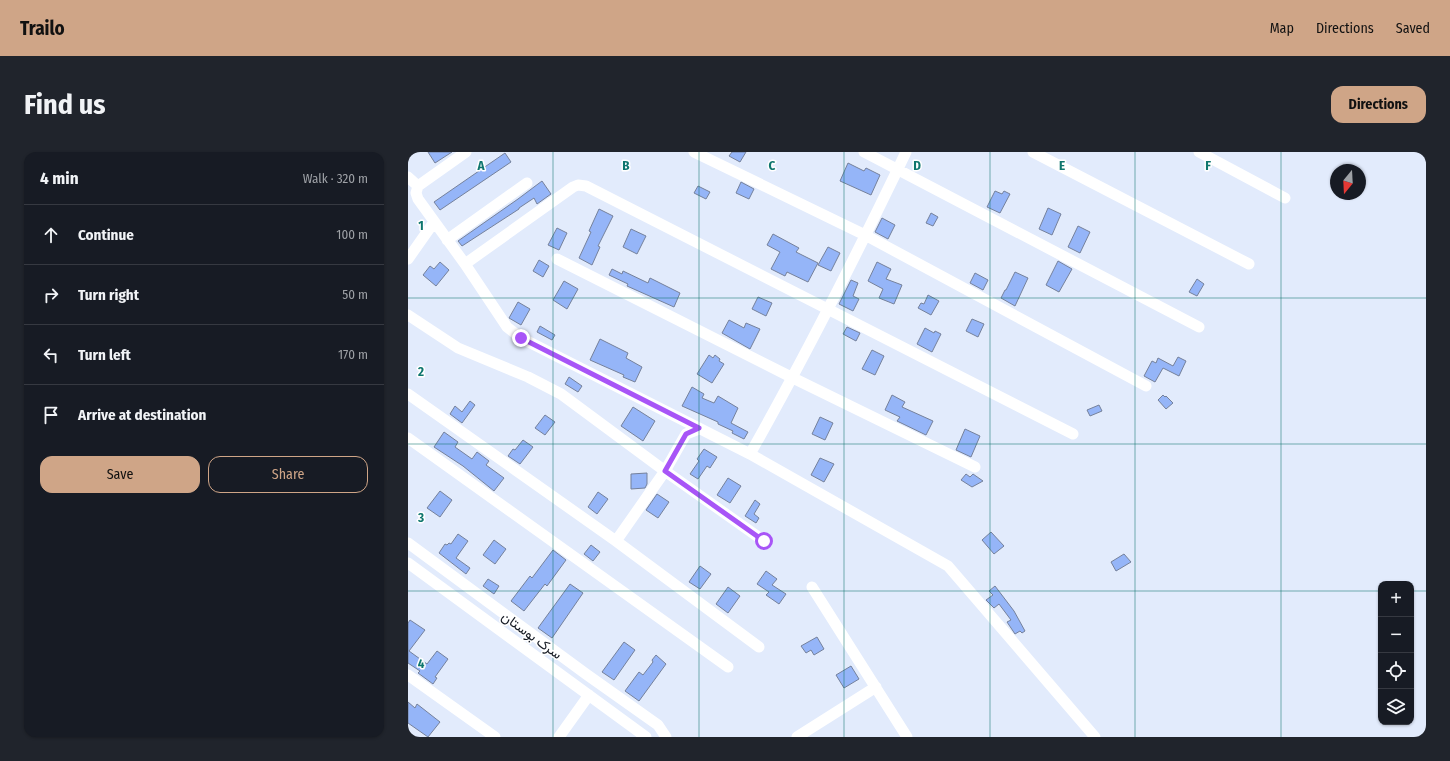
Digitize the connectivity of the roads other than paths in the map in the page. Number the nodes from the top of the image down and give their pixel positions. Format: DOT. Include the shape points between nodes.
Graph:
graph roads {
  1 [pos="466,152"];
  2 [pos="694,152"];
  3 [pos="864,152"];
  4 [pos="906,152"];
  5 [pos="1033,152"];
  6 [pos="1199,152"];
  7 [pos="898,170"];
  8 [pos="408,177"];
  9 [pos="527,183"];
  10 [pos="418,186"];
  11 [pos="1285,198"];
  12 [pos="434,222"];
  13 [pos="865,235"];
  14 [pos="448,240"];
  15 [pos="410,252"];
  16 [pos="557,259"];
  17 [pos="465,264"];
  18 [pos="1249,264"];
  19 [pos="829,309"];
  20 [pos="408,315"];
  21 [pos="1199,327"];
  22 [pos="793,378"];
  23 [pos="1146,386"];
  24 [pos="408,394"];
  25 [pos="699,428"];
  26 [pos="1073,434"];
  27 [pos="408,438"];
  28 [pos="750,454"];
  29 [pos="974,467"];
  30 [pos="665,471"];
  31 [pos="616,541"];
  32 [pos="764,541"];
  33 [pos="408,543"];
  34 [pos="408,563"];
  35 [pos="812,587"];
  36 [pos="759,647"];
  37 [pos="728,667"];
  38 [pos="408,675"];
  39 [pos="876,687"];
  40 [pos="589,695"];
  41 [pos="658,725"];
  42 [pos="644,736"];
  43 [pos="495,737"];
  44 [pos="559,737"];
  45 [pos="666,737"];
  46 [pos="799,737"];
  47 [pos="907,737"];
  48 [pos="1095,737"];
  1 -- 10 [label="street"];
  2 -- 13 [label="street"];
  3 -- 7 [label="street"];
  4 -- 7 [label="street"];
  5 -- 18 [label="street"];
  6 -- 11 [label="street"];
  7 -- 13 [label="street"];
  7 -- 21 [label="street"];
  8 -- 10 [label="street"];
  9 -- 14 [label="street"];
  10 -- 12 [label="street" via="418,199"];
  12 -- 14 [label="street"];
  12 -- 15 [label="street"];
  13 -- 19 [label="street"];
  13 -- 23 [label="street"];
  14 -- 17 [label="street"];
  16 -- 22 [label="street"];
  17 -- 19 [label="street" via="578,185 586,186"];
  17 -- 25 [label="street" via="507,327 521,338"];
  19 -- 22 [label="street"];
  19 -- 26 [label="street"];
  20 -- 30 [label="street" via="458,348 528,377 561,394"];
  22 -- 28 [label="street"];
  22 -- 29 [label="street"];
  24 -- 31 [label="street"];
  25 -- 28 [label="street"];
  25 -- 30 [label="street" via="686,434"];
  27 -- 37 [label="street"];
  28 -- 48 [label="street" via="948,566"];
  30 -- 31 [label="street"];
  30 -- 32 [label="street"];
  31 -- 36 [label="street"];
  33 -- 41 [label="street, سرک بوستان"];
  34 -- 40 [label="street, سرک بوستان"];
  35 -- 39 [label="street"];
  38 -- 43 [label="street"];
  39 -- 46 [label="street"];
  39 -- 47 [label="street"];
  40 -- 42 [label="street, سرک بوستان"];
  40 -- 44 [label="street"];
  41 -- 42 [label="street"];
  41 -- 45 [label="street"];
}
